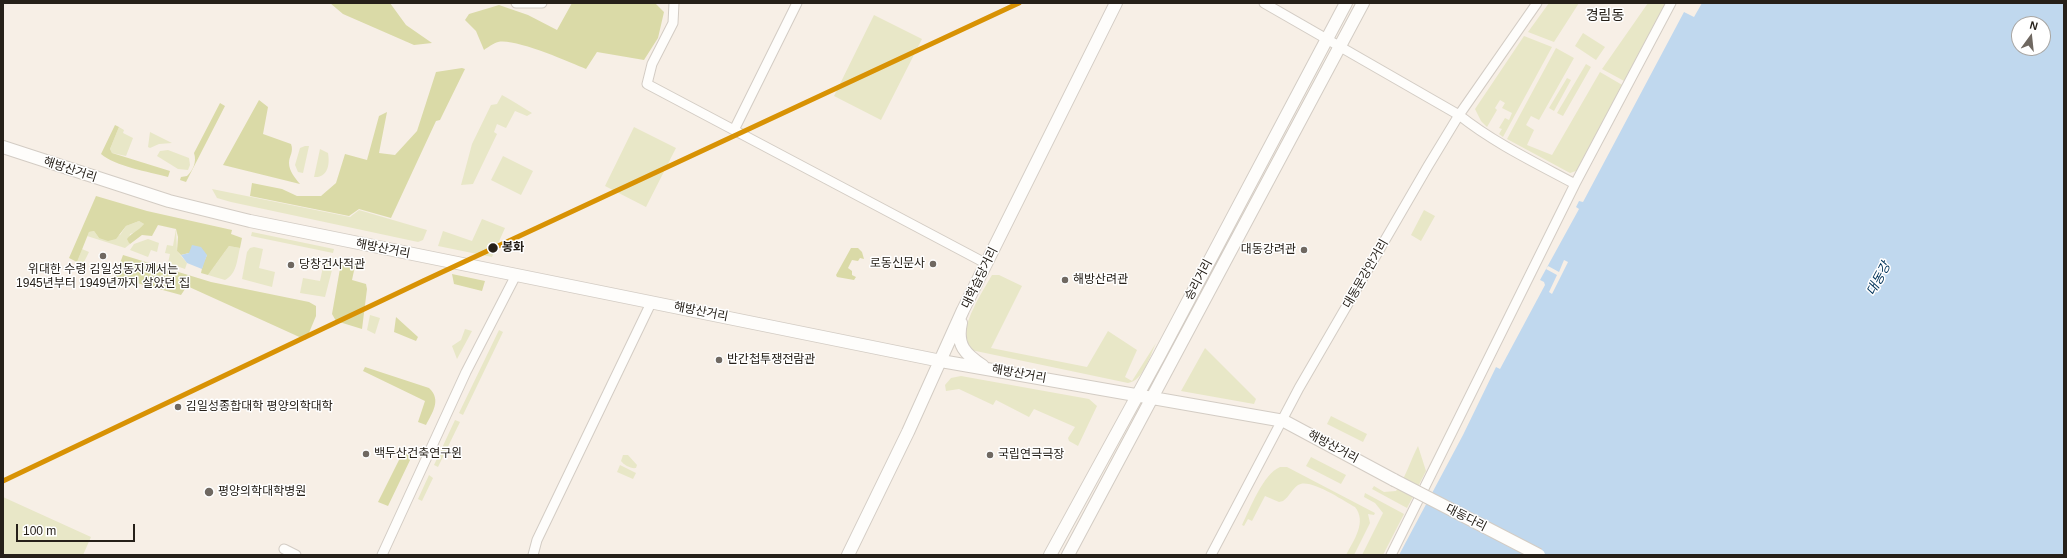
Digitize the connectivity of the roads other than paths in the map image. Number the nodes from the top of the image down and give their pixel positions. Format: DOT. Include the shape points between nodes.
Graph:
graph roads {
  1 [pos="516,3"];
  2 [pos="542,3"];
  3 [pos="674,3"];
  4 [pos="797,3"];
  5 [pos="1116,3"];
  6 [pos="1264,3"];
  7 [pos="1346,3"];
  8 [pos="1363,3"];
  9 [pos="1537,3"];
  10 [pos="1671,3"];
  11 [pos="1328,39"];
  12 [pos="1340,46"];
  13 [pos="1459,115"];
  14 [pos="734,130"];
  15 [pos="3,147"];
  16 [pos="1575,184"];
  17 [pos="987,264"];
  18 [pos="516,275"];
  19 [pos="651,302"];
  20 [pos="963,310"];
  21 [pos="941,361"];
  22 [pos="987,369"];
  23 [pos="1137,395"];
  24 [pos="1151,398"];
  25 [pos="1284,421"];
  26 [pos="1394,480"];
  27 [pos="284,549"];
  28 [pos="296,555"];
  29 [pos="382,555"];
  30 [pos="533,555"];
  31 [pos="848,555"];
  32 [pos="1050,555"];
  33 [pos="1068,555"];
  34 [pos="1212,555"];
  35 [pos="1391,555"];
  36 [pos="1538,555"];
  1 -- 2 [label="street"];
  3 -- 14 [label="street" via="673,23 652,64 647,84"];
  4 -- 14 [label="street"];
  5 -- 17 [label="main road, 대학습당거리"];
  6 -- 11 [label="street"];
  7 -- 11 [label="main road, 승리거리"];
  8 -- 12 [label="main road, 승리거리"];
  9 -- 13 [label="street, 대동문강안거리"];
  10 -- 16 [label="street"];
  11 -- 12 [label="street"];
  11 -- 23 [label="main road, 승리거리"];
  12 -- 13 [label="street"];
  12 -- 24 [label="main road, 승리거리"];
  13 -- 16 [label="street" via="1480,131"];
  13 -- 25 [label="street, 대동문강안거리" via="1299,388"];
  14 -- 17 [label="street"];
  15 -- 18 [label="main road, 해방산거리" via="188,206"];
  16 -- 35 [label="street"];
  17 -- 20 [label="main road, 대학습당거리"];
  18 -- 19 [label="main road, 해방산거리"];
  18 -- 29 [label="street" via="466,372"];
  19 -- 21 [label="main road, 해방산거리"];
  19 -- 30 [label="street" via="537,540"];
  20 -- 21 [label="main road, 대학습당거리"];
  20 -- 22 [label="main road" via="959,330 960,343 969,356"];
  21 -- 22 [label="main road, 해방산거리"];
  21 -- 31 [label="main road, 대학습당거리"];
  22 -- 23 [label="main road, 해방산거리"];
  23 -- 24 [label="main road, 해방산거리"];
  23 -- 32 [label="main road, 승리거리"];
  24 -- 25 [label="main road, 해방산거리"];
  24 -- 33 [label="main road, 승리거리"];
  25 -- 26 [label="main road, 해방산거리"];
  25 -- 34 [label="street, 대동문강안거리"];
  26 -- 36 [label="main road, 대동다리, bridge"];
  27 -- 28 [label="street"];
}
